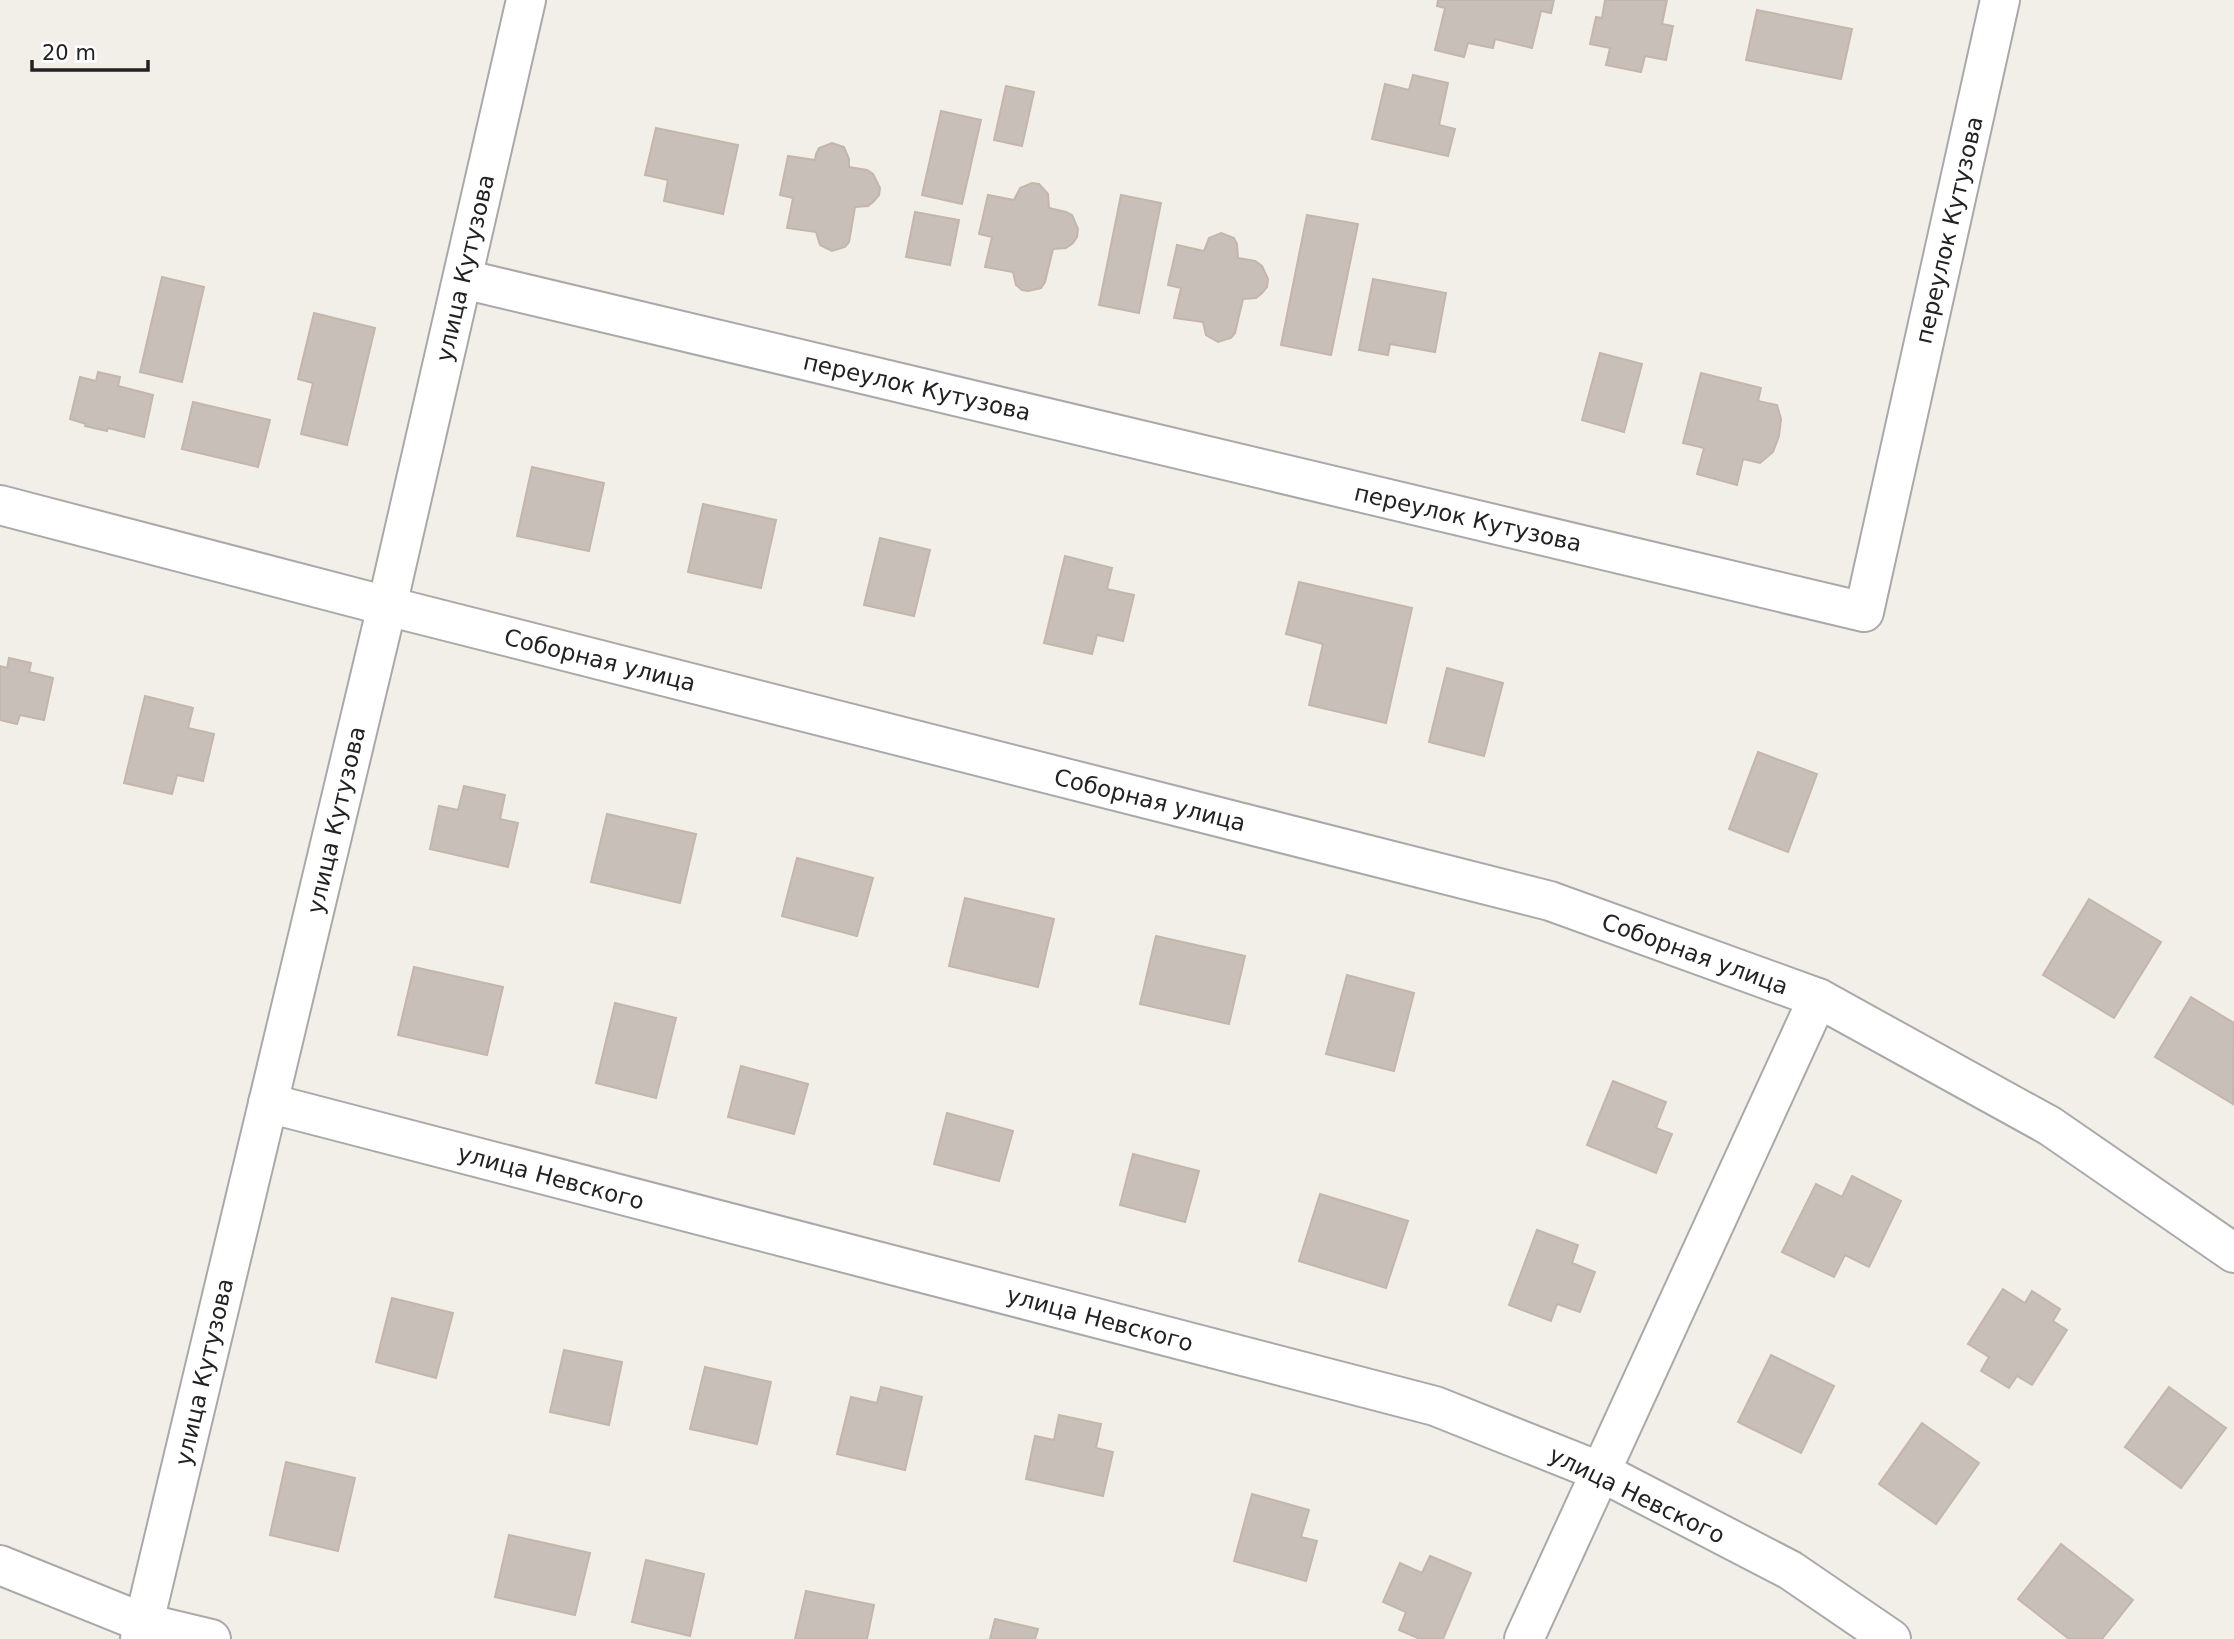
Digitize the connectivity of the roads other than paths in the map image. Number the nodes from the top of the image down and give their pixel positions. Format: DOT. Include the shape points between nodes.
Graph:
graph roads {
  1 [pos="526,0"];
  2 [pos="2000,0"];
  3 [pos="463,279"];
  4 [pos="0,505"];
  5 [pos="387,606"];
  6 [pos="1818,998"];
  7 [pos="268,1103"];
  8 [pos="2234,1253"];
  9 [pos="1601,1472"];
  10 [pos="0,1565"];
  11 [pos="142,1631"];
  12 [pos="211,1639"];
  13 [pos="1524,1639"];
  14 [pos="1891,1639"];
  1 -- 3 [label="street, улица Кутузова"];
  2 -- 3 [label="street, переулок Кутузова" via="1864,612"];
  3 -- 5 [label="street, улица Кутузова"];
  4 -- 5 [label="street, Соборная улица"];
  5 -- 6 [label="street, Соборная улица" via="1550,901"];
  5 -- 7 [label="street, улица Кутузова"];
  6 -- 8 [label="street, Соборная улица" via="2050,1126"];
  6 -- 9 [label="street"];
  7 -- 9 [label="street, улица Невского" via="1435,1406"];
  7 -- 11 [label="street, улица Кутузова"];
  9 -- 13 [label="street"];
  9 -- 14 [label="street, улица Невского" via="1790,1570"];
  10 -- 11 [label="street"];
  11 -- 12 [label="street"];
}
